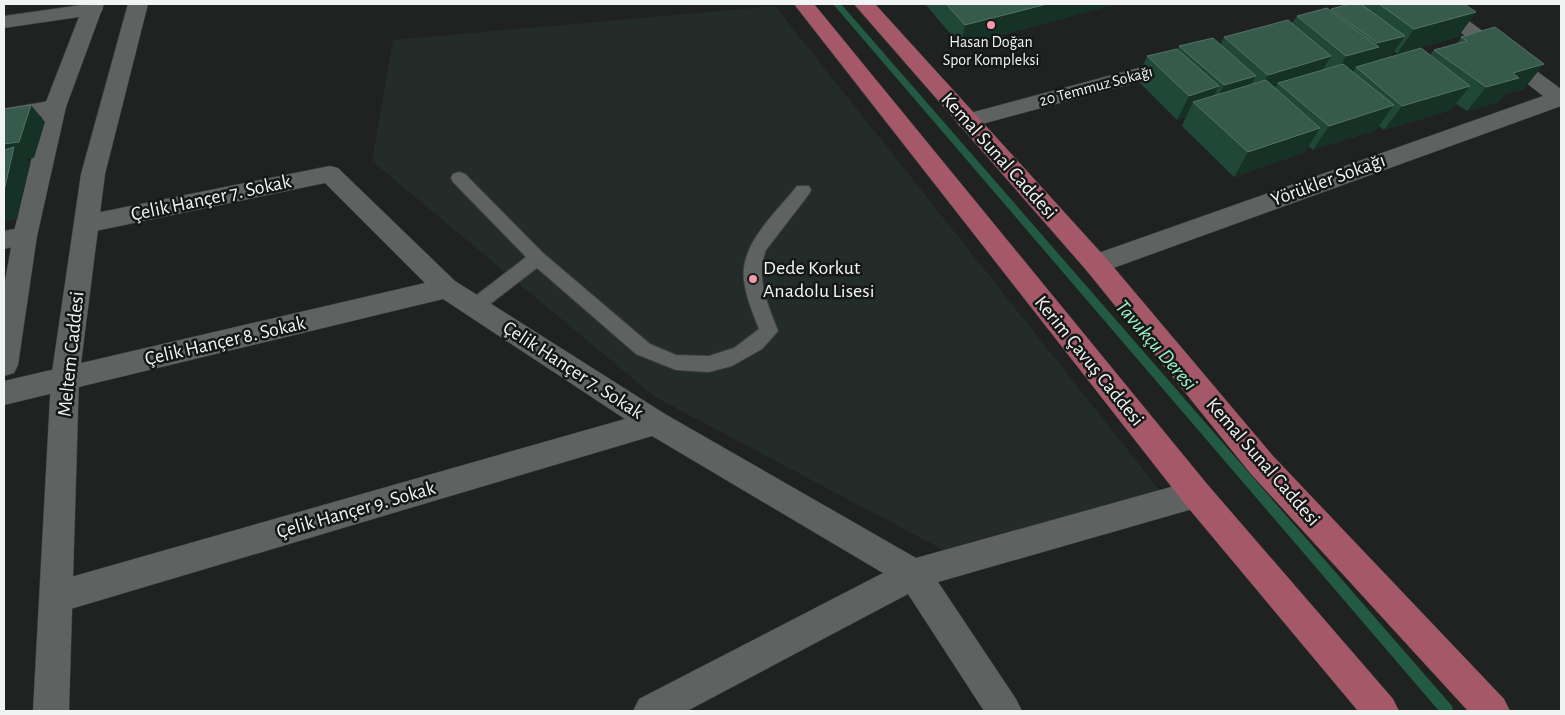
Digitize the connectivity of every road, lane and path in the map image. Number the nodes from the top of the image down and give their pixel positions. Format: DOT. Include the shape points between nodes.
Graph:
graph roads {
  1 [pos="138,4"];
  2 [pos="804,4"];
  3 [pos="864,4"];
  4 [pos="1434,4"];
  5 [pos="94,7"];
  6 [pos="4,22"];
  7 [pos="1197,59"];
  8 [pos="1561,98"];
  9 [pos="55,108"];
  10 [pos="4,116"];
  11 [pos="967,121"];
  12 [pos="459,178"];
  13 [pos="803,190"];
  14 [pos="86,224"];
  15 [pos="14,238"];
  16 [pos="537,258"];
  17 [pos="1096,264"];
  18 [pos="446,288"];
  19 [pos="475,306"];
  20 [pos="4,365"];
  21 [pos="65,379"];
  22 [pos="4,393"];
  23 [pos="655,423"];
  24 [pos="1196,494"];
  25 [pos="914,574"];
  26 [pos="57,597"];
  27 [pos="52,711"];
  28 [pos="651,711"];
  29 [pos="1004,711"];
  30 [pos="1381,711"];
  31 [pos="1492,711"];
  1 -- 14 [label="street, Meltem Caddesi" via="94,174"];
  2 -- 24 [label="main road, Kerim Çavuş Caddesi"];
  3 -- 11 [label="main road, Kemal Sunal Caddesi"];
  4 -- 8 [label="street"];
  5 -- 6 [label="street"];
  5 -- 9 [label="street"];
  7 -- 11 [label="street, 20 Temmuz Sokağı"];
  8 -- 17 [label="street, Yörükler Sokağı"];
  9 -- 10 [label="street"];
  9 -- 15 [label="street"];
  11 -- 17 [label="main road, Kemal Sunal Caddesi"];
  12 -- 16 [label="lane"];
  13 -- 16 [label="lane" via="753,259 752,280 769,331 739,355 720,362 685,364 659,358 642,349"];
  14 -- 18 [label="street, Çelik Hançer 7. Sokak" via="330,174"];
  14 -- 21 [label="street, Meltem Caddesi"];
  15 -- 20 [label="street"];
  16 -- 19 [label="lane"];
  17 -- 31 [label="main road, Kemal Sunal Caddesi" via="1262,465"];
  18 -- 19 [label="street, Çelik Hançer 7. Sokak"];
  18 -- 21 [label="street, Çelik Hançer 8. Sokak"];
  19 -- 23 [label="street, Çelik Hançer 7. Sokak"];
  21 -- 22 [label="street, Çelik Hançer 8. Sokak"];
  21 -- 26 [label="street, Meltem Caddesi"];
  23 -- 25 [label="street, Çelik Hançer 7. Sokak"];
  23 -- 26 [label="street, Çelik Hançer 9. Sokak"];
  24 -- 25 [label="street"];
  24 -- 30 [label="main road, Kerim Çavuş Caddesi"];
  25 -- 28 [label="street"];
  25 -- 29 [label="street, Çelik Hançer 7. Sokak"];
  26 -- 27 [label="street, Meltem Caddesi"];
}
